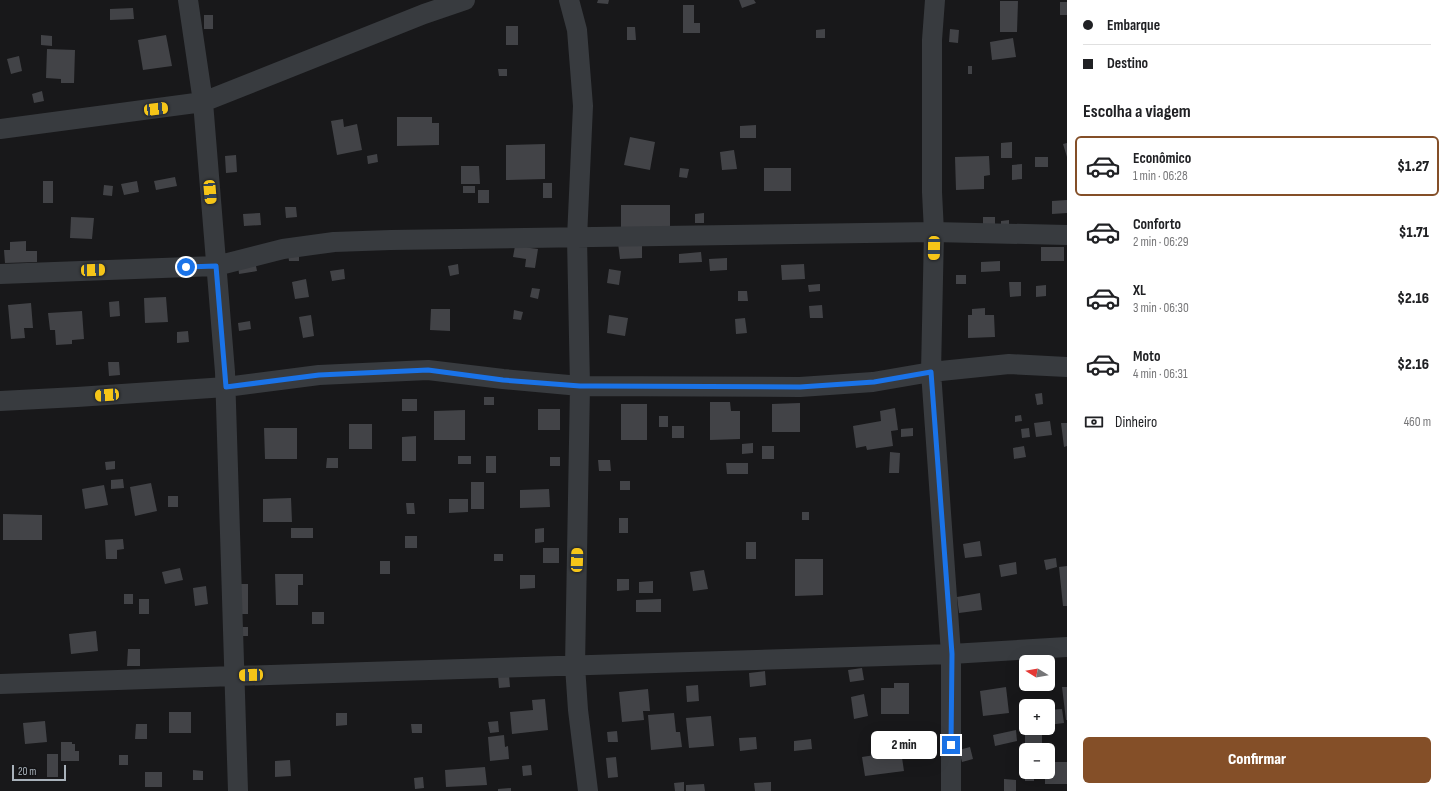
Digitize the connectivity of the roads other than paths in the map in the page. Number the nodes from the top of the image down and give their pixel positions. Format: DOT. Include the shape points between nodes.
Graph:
graph roads {
  1 [pos="188,0"];
  2 [pos="465,0"];
  3 [pos="569,0"];
  4 [pos="935,0"];
  5 [pos="203,102"];
  6 [pos="0,129"];
  7 [pos="934,232"];
  8 [pos="1067,234"];
  9 [pos="577,238"];
  10 [pos="216,266"];
  11 [pos="0,274"];
  12 [pos="1067,367"];
  13 [pos="931,372"];
  14 [pos="580,386"];
  15 [pos="226,387"];
  16 [pos="0,401"];
  17 [pos="1067,647"];
  18 [pos="952,654"];
  19 [pos="575,666"];
  20 [pos="235,676"];
  21 [pos="0,684"];
  22 [pos="238,791"];
  23 [pos="588,791"];
  24 [pos="951,791"];
  1 -- 5 [label="street"];
  2 -- 5 [label="street"];
  3 -- 9 [label="street" via="577,30 583,106"];
  4 -- 7 [label="street" via="932,40"];
  5 -- 6 [label="street"];
  5 -- 10 [label="street"];
  7 -- 8 [label="street"];
  7 -- 9 [label="street"];
  7 -- 13 [label="street"];
  9 -- 10 [label="street" via="334,242 283,249"];
  9 -- 14 [label="street"];
  10 -- 11 [label="street"];
  10 -- 15 [label="street"];
  12 -- 13 [label="street" via="1009,364"];
  13 -- 14 [label="street" via="874,382 800,387"];
  13 -- 18 [label="street"];
  14 -- 15 [label="street" via="503,380 428,370 319,375"];
  14 -- 19 [label="street"];
  15 -- 16 [label="street"];
  15 -- 20 [label="street"];
  17 -- 18 [label="street"];
  18 -- 19 [label="street"];
  18 -- 24 [label="street"];
  19 -- 20 [label="street"];
  19 -- 23 [label="street"];
  20 -- 21 [label="street"];
  20 -- 22 [label="street"];
}
